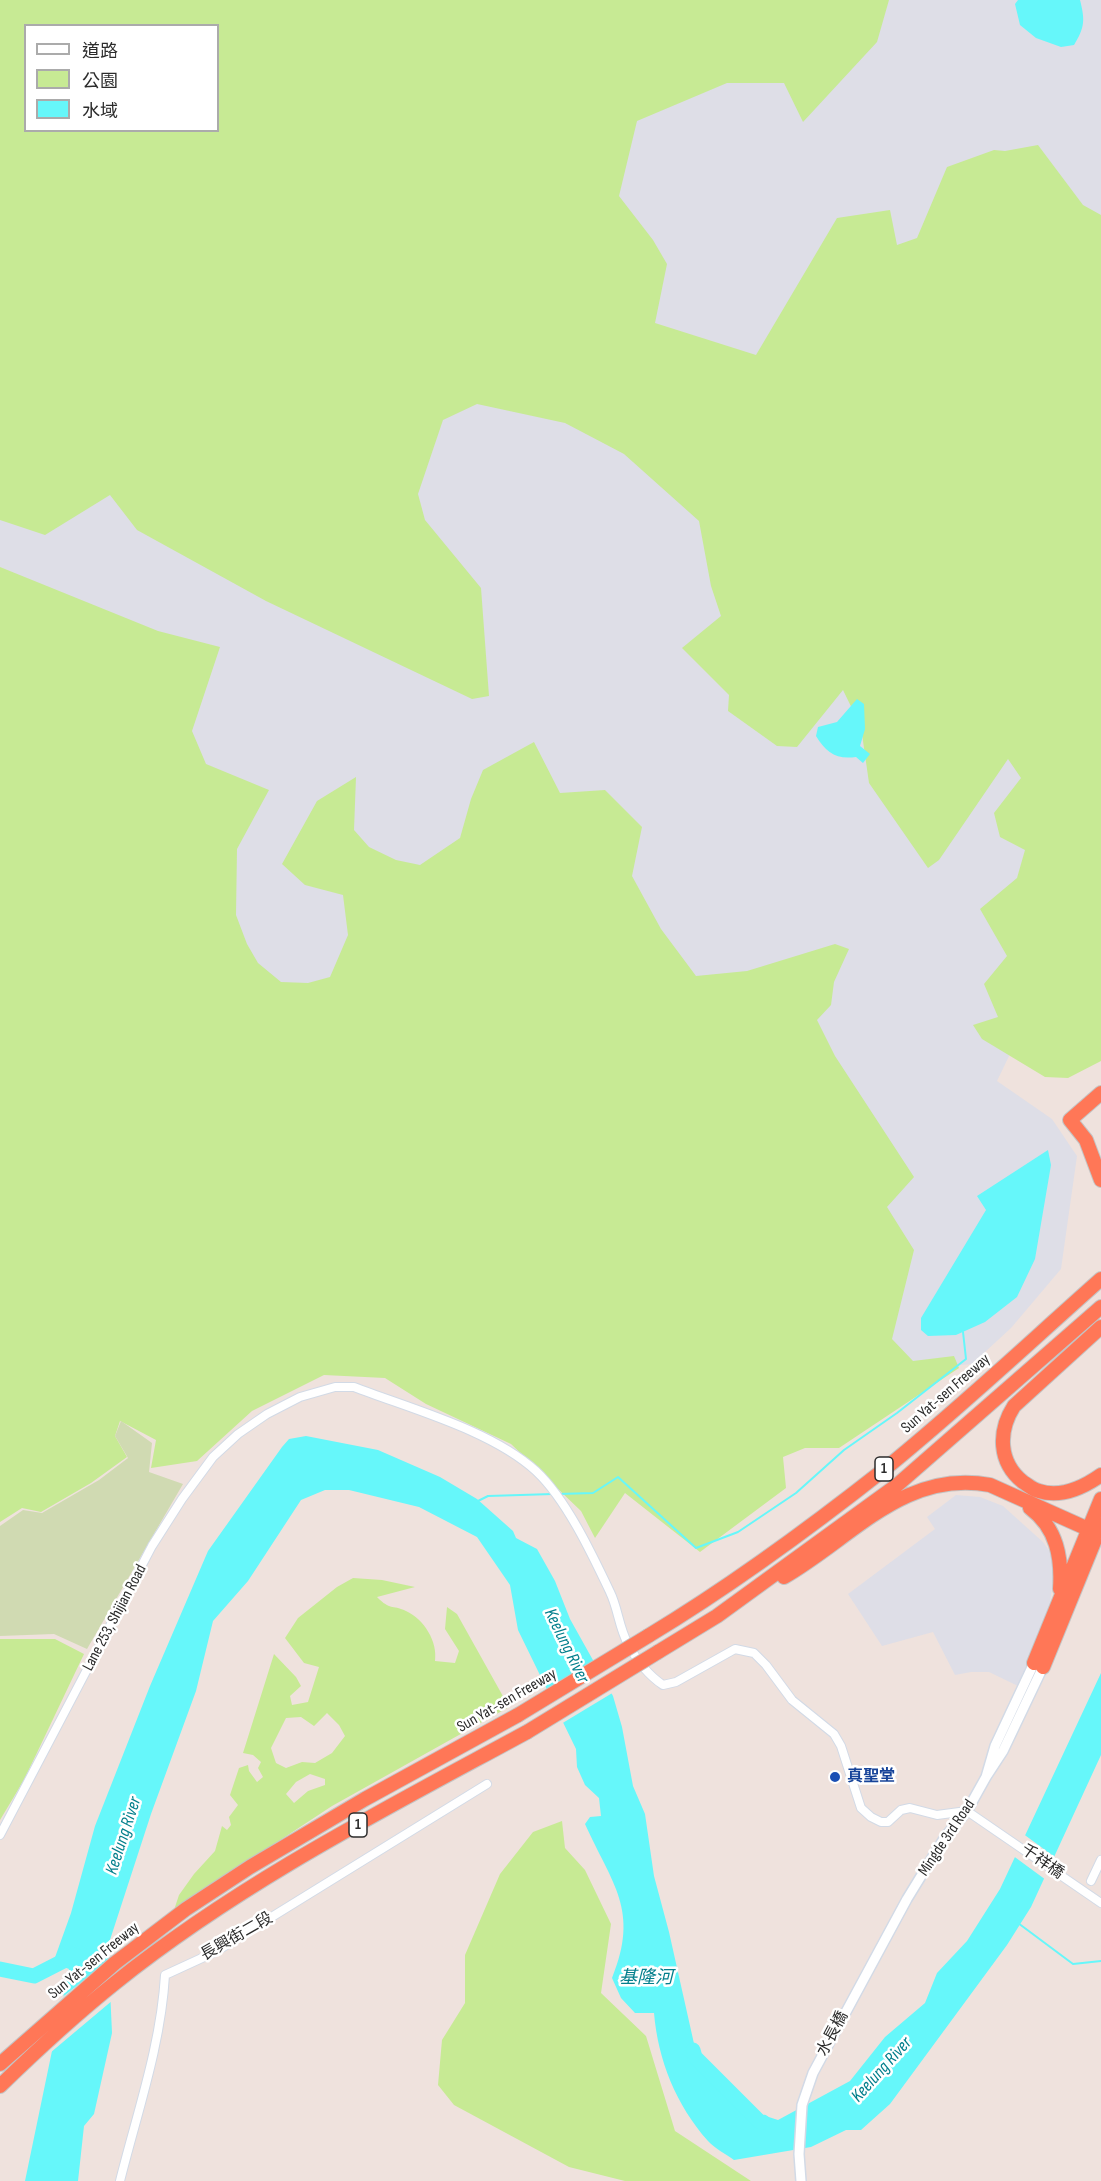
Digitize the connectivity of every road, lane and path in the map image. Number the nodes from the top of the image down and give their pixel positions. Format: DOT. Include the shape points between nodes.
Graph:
graph roads {
  1 [pos="1101,1093"];
  2 [pos="1101,1180"];
  3 [pos="1101,1279"];
  4 [pos="1101,1307"];
  5 [pos="1101,1327"];
  6 [pos="1101,1475"];
  7 [pos="1014,1496"];
  8 [pos="1101,1499"];
  9 [pos="1095,1529"];
  10 [pos="1060,1601"];
  11 [pos="717,1616"];
  12 [pos="1038,1665"];
  13 [pos="487,1784"];
  14 [pos="967,1811"];
  15 [pos="0,1835"];
  16 [pos="1101,1860"];
  17 [pos="1091,1881"];
  18 [pos="907,1899"];
  19 [pos="1101,1904"];
  20 [pos="0,2064"];
  21 [pos="0,2086"];
  22 [pos="120,2181"];
  23 [pos="801,2181"];
  1 -- 2 [label="highway" via="1070,1120 1086,1140"];
  3 -- 20 [label="highway, Sun Yat-sen Freeway / 1, bridge" via="886,1467 726,1587 518,1715 365,1798 186,1909 115,1963"];
  4 -- 11 [label="highway, Sun Yat-sen Freeway / 1" via="896,1486"];
  5 -- 6 [label="highway" via="1014,1406 1006,1418 1002,1440 1010,1466 1018,1477 1039,1491 1069,1491"];
  7 -- 9 [label="highway"];
  7 -- 10 [label="highway" via="1035,1512 1054,1539 1060,1556"];
  7 -- 11 [label="highway" via="990,1485 971,1482 952,1482 913,1492 788,1575"];
  8 -- 9 [label="highway"];
  9 -- 10 [label="highway"];
  9 -- 12 [label="highway"];
  10 -- 12 [label="highway"];
  11 -- 21 [label="highway, Sun Yat-sen Freeway / 1, bridge" via="528,1732 374,1815 193,1926 63,2025"];
  12 -- 14 [label="street, Mingde 3rd Road" via="1003,1751"];
  13 -- 22 [label="street, 長興街二段" via="215,1952 165,1975 153,2051"];
  14 -- 15 [label="street, Lane 253, Shijian Road" via="937,1815 910,1808 901,1810 888,1822 871,1817 861,1808 834,1734 792,1700 754,1653 735,1649 676,1682 663,1685 651,1677 627,1643 611,1594 569,1515 536,1471 480,1434 354,1387 335,1387 300,1397 256,1421 213,1457 152,1546"];
  14 -- 18 [label="street, Mingde 3rd Road" via="945,1837"];
  14 -- 19 [label="street, 千祥橋"];
  16 -- 17 [label="street"];
  18 -- 23 [label="street, 水長橋" via="813,2073 802,2105"];
}
